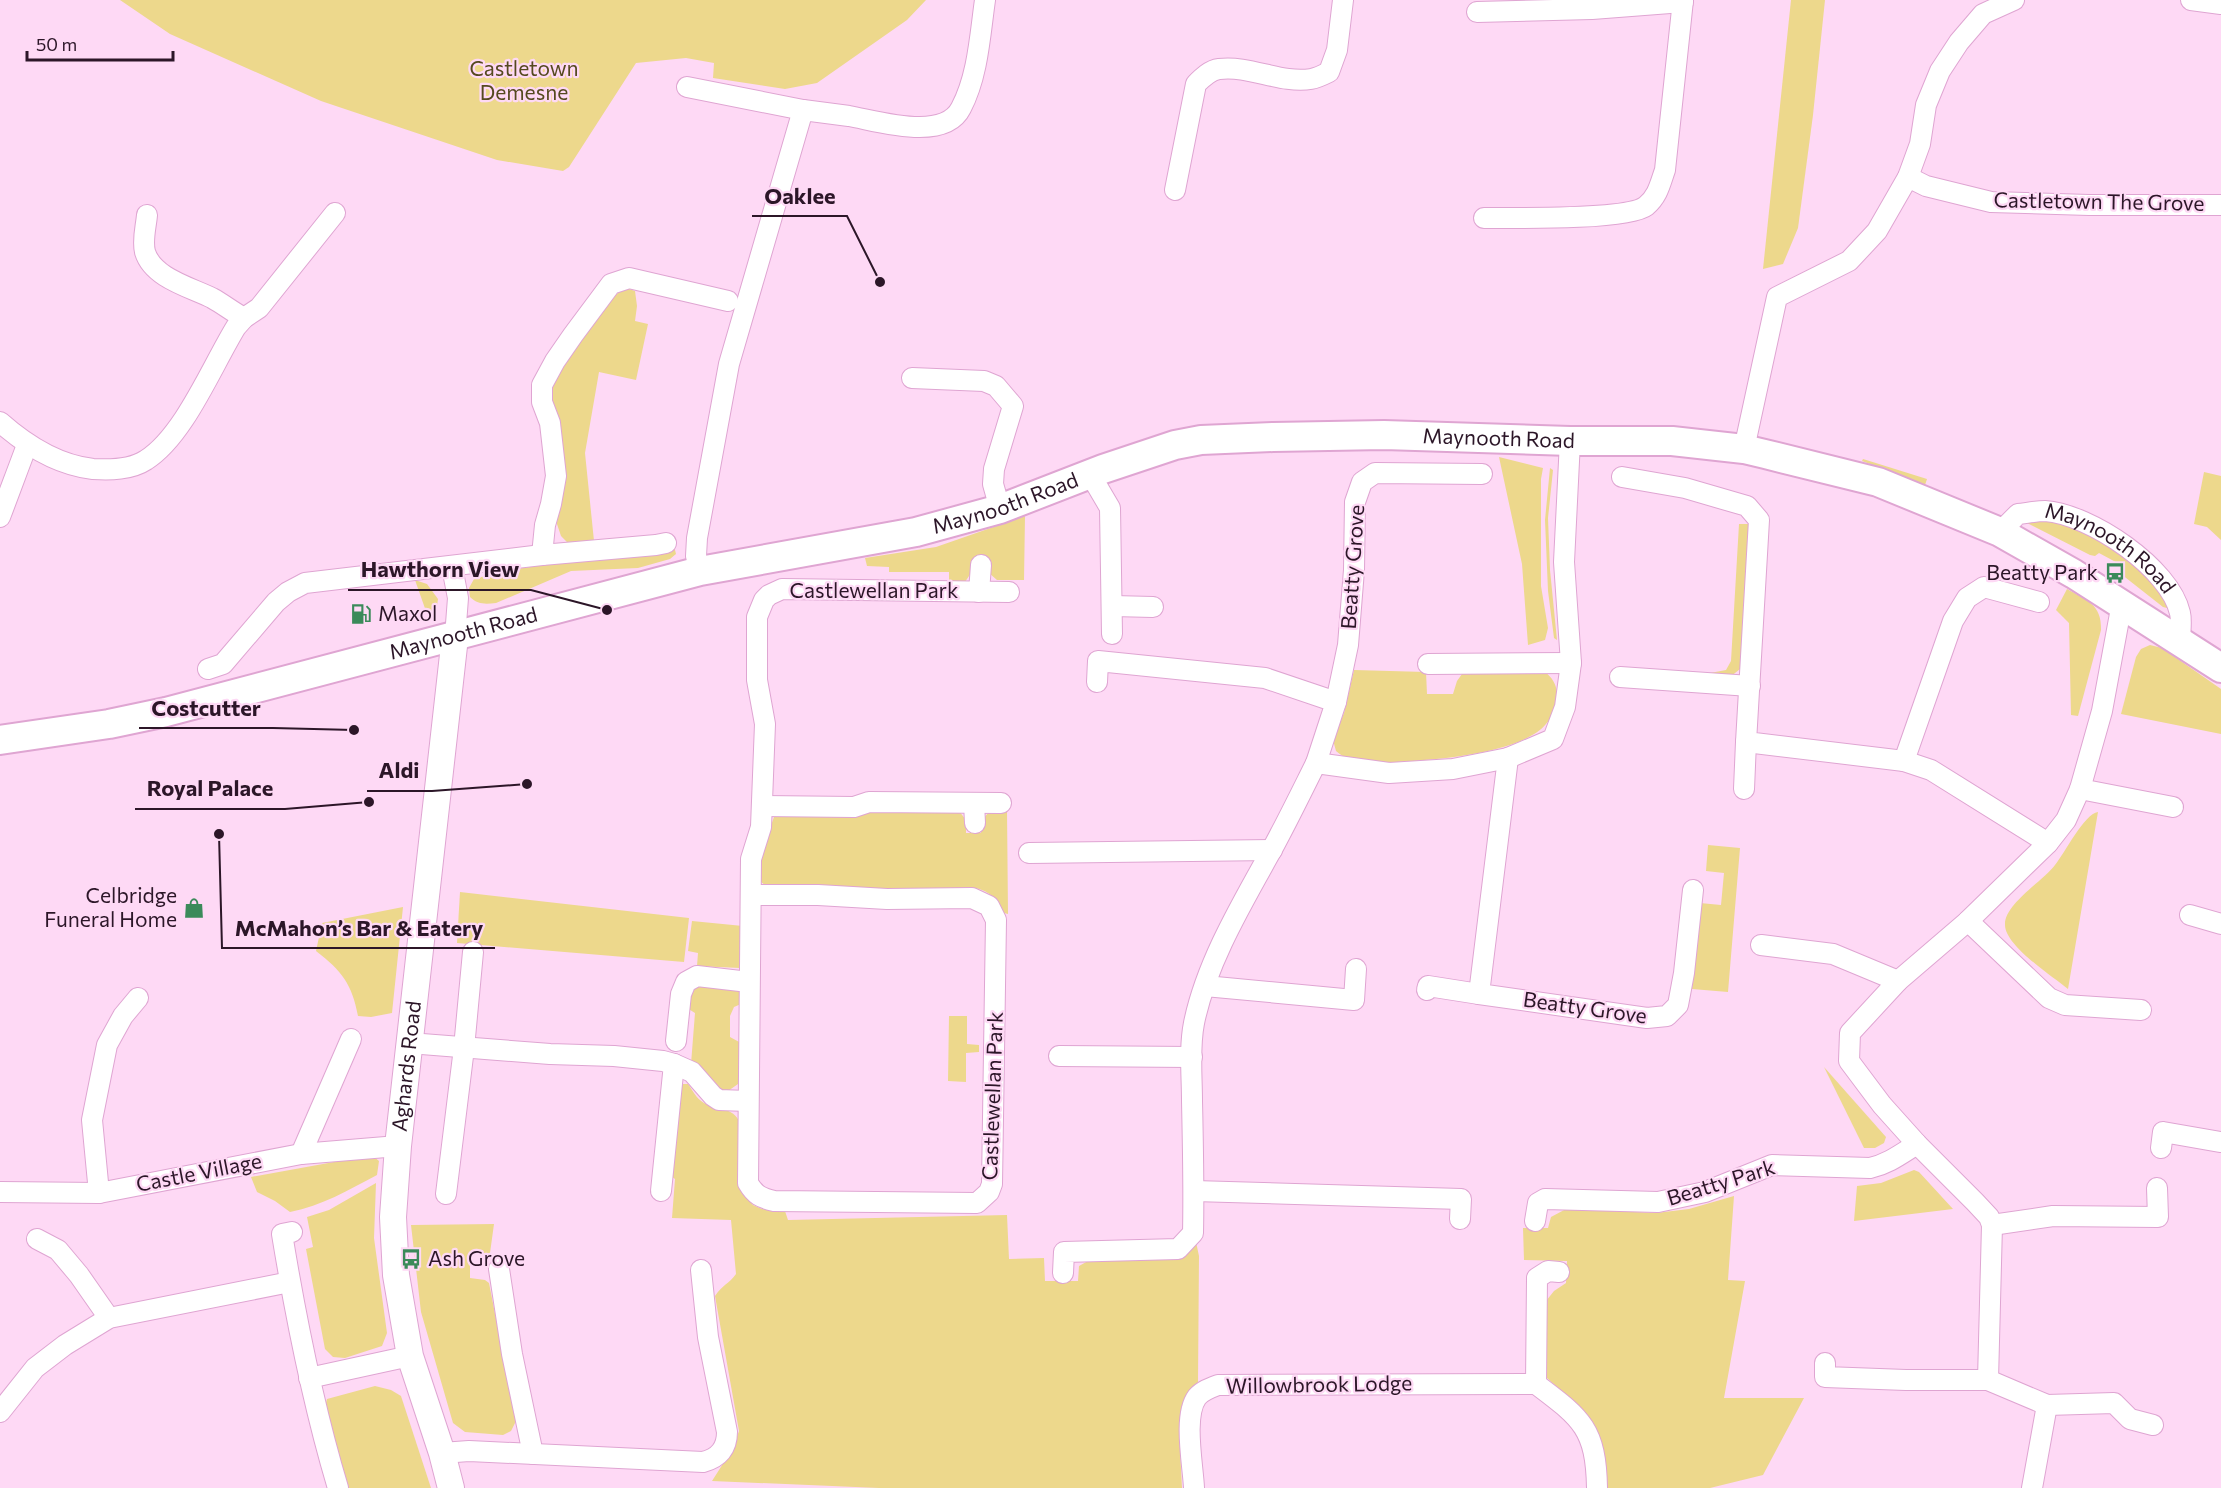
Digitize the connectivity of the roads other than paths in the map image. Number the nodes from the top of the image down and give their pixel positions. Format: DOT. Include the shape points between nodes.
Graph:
graph roads {
  1 [pos="985,0"];
  2 [pos="1343,0"];
  3 [pos="2014,0"];
  4 [pos="2191,0"];
  5 [pos="1683,1"];
  6 [pos="2221,4"];
  7 [pos="1477,12"];
  8 [pos="687,87"];
  9 [pos="803,110"];
  10 [pos="1908,177"];
  11 [pos="1175,190"];
  12 [pos="2221,205"];
  13 [pos="335,213"];
  14 [pos="147,215"];
  15 [pos="1484,218"];
  16 [pos="728,301"];
  17 [pos="244,318"];
  18 [pos="912,378"];
  19 [pos="0,422"];
  20 [pos="1570,441"];
  21 [pos="27,445"];
  22 [pos="1744,449"];
  23 [pos="1090,474"];
  24 [pos="1482,474"];
  25 [pos="1622,477"];
  26 [pos="1000,509"];
  27 [pos="0,517"];
  28 [pos="2000,532"];
  29 [pos="666,543"];
  30 [pos="542,555"];
  31 [pos="981,565"];
  32 [pos="452,567"];
  33 [pos="700,571"];
  34 [pos="979,592"];
  35 [pos="1010,592"];
  36 [pos="2039,602"];
  37 [pos="2122,603"];
  38 [pos="1113,606"];
  39 [pos="1153,607"];
  40 [pos="1112,634"];
  41 [pos="455,637"];
  42 [pos="2180,641"];
  43 [pos="1571,663"];
  44 [pos="1428,664"];
  45 [pos="2221,668"];
  46 [pos="208,669"];
  47 [pos="1620,677"];
  48 [pos="1097,682"];
  49 [pos="1750,686"];
  50 [pos="1336,702"];
  51 [pos="7,740"];
  52 [pos="1746,741"];
  53 [pos="1508,758"];
  54 [pos="1904,761"];
  55 [pos="1316,763"];
  56 [pos="1744,789"];
  57 [pos="2080,789"];
  58 [pos="974,803"];
  59 [pos="1001,803"];
  60 [pos="763,806"];
  61 [pos="2174,807"];
  62 [pos="975,823"];
  63 [pos="2048,843"];
  64 [pos="1272,850"];
  65 [pos="1029,853"];
  66 [pos="1693,890"];
  67 [pos="751,895"];
  68 [pos="2190,915"];
  69 [pos="1968,921"];
  70 [pos="2221,924"];
  71 [pos="1761,945"];
  72 [pos="473,952"];
  73 [pos="1356,969"];
  74 [pos="1898,981"];
  75 [pos="749,982"];
  76 [pos="1205,986"];
  77 [pos="1427,990"];
  78 [pos="1479,994"];
  79 [pos="138,998"];
  80 [pos="2140,1010"];
  81 [pos="351,1039"];
  82 [pos="676,1041"];
  83 [pos="409,1043"];
  84 [pos="464,1048"];
  85 [pos="1059,1056"];
  86 [pos="1192,1057"];
  87 [pos="674,1064"];
  88 [pos="748,1101"];
  89 [pos="2221,1142"];
  90 [pos="1917,1144"];
  91 [pos="398,1146"];
  92 [pos="2161,1148"];
  93 [pos="301,1154"];
  94 [pos="2157,1188"];
  95 [pos="660,1191"];
  96 [pos="1194,1191"];
  97 [pos="0,1192"];
  98 [pos="99,1193"];
  99 [pos="446,1194"];
  100 [pos="1460,1220"];
  101 [pos="1535,1221"];
  102 [pos="1992,1226"];
  103 [pos="292,1232"];
  104 [pos="37,1239"];
  105 [pos="499,1269"];
  106 [pos="702,1270"];
  107 [pos="1560,1272"];
  108 [pos="1063,1274"];
  109 [pos="290,1282"];
  110 [pos="109,1318"];
  111 [pos="410,1356"];
  112 [pos="1825,1363"];
  113 [pos="309,1378"];
  114 [pos="1988,1380"];
  115 [pos="1536,1384"];
  116 [pos="2047,1406"];
  117 [pos="0,1412"];
  118 [pos="2153,1425"];
  119 [pos="442,1453"];
  120 [pos="533,1454"];
  121 [pos="338,1488"];
  122 [pos="451,1488"];
  123 [pos="1194,1488"];
  124 [pos="1597,1488"];
  125 [pos="2032,1488"];
  1 -- 9 [label="street" via="969,87 961,110 950,121 906,127"];
  2 -- 11 [label="street" via="1337,50 1329,72 1295,80 1217,69 1196,84"];
  3 -- 10 [label="street" via="1983,14 1940,71 1926,105 1920,144"];
  4 -- 6 [label="street"];
  5 -- 7 [label="street" via="1592,9"];
  5 -- 15 [label="street" via="1665,170 1657,195 1644,208 1631,213"];
  8 -- 9 [label="street"];
  9 -- 33 [label="street" via="729,364 697,538"];
  10 -- 12 [label="street, Castletown The Grove" via="1926,186 1991,202"];
  10 -- 22 [label="street" via="1877,231 1849,261 1777,297"];
  13 -- 17 [label="street" via="259,308"];
  14 -- 17 [label="street" via="144,245 152,265"];
  16 -- 30 [label="street" via="629,278 611,284 573,335 542,385 556,476"];
  17 -- 21 [label="street" via="180,423 163,446 146,460 115,470 88,468 58,460"];
  18 -- 26 [label="street" via="984,381 996,386 1013,406 994,469 993,484"];
  19 -- 21 [label="street"];
  20 -- 22 [label="main road, Maynooth Road" via="1672,441"];
  20 -- 23 [label="main road, Maynooth Road" via="1384,435 1201,440"];
  20 -- 43 [label="street" via="1564,562"];
  21 -- 27 [label="street"];
  22 -- 28 [label="main road, Maynooth Road" via="1878,482"];
  23 -- 26 [label="main road, Maynooth Road"];
  23 -- 38 [label="street" via="1110,508"];
  24 -- 50 [label="street, Beatty Grove" via="1375,473 1362,482 1355,502 1348,645"];
  25 -- 49 [label="street" via="1685,488 1747,506 1759,520"];
  26 -- 33 [label="main road, Maynooth Road" via="916,532"];
  28 -- 37 [label="main road, Maynooth Road"];
  28 -- 42 [label="street, Maynooth Road" via="2018,513 2045,511 2088,523 2120,542 2168,587 2181,613"];
  29 -- 30 [label="street"];
  30 -- 32 [label="street"];
  31 -- 34 [label="street, Castlewellan Park"];
  32 -- 41 [label="street" via="458,598"];
  32 -- 46 [label="street" via="305,583 276,602 223,664"];
  33 -- 41 [label="main road, Maynooth Road"];
  34 -- 35 [label="street, Castlewellan Park"];
  34 -- 60 [label="street, Castlewellan Park" via="782,589 769,595 757,617 757,680 765,724"];
  36 -- 54 [label="street" via="1984,587 1967,598 1953,621"];
  37 -- 42 [label="main road, Maynooth Road"];
  37 -- 57 [label="street" via="2102,711"];
  38 -- 39 [label="street"];
  38 -- 40 [label="street"];
  41 -- 51 [label="main road, Maynooth Road" via="166,712"];
  41 -- 83 [label="street, Aghards Road"];
  42 -- 45 [label="main road, Maynooth Road"];
  43 -- 44 [label="street"];
  43 -- 53 [label="street" via="1565,707 1552,739"];
  47 -- 49 [label="street"];
  48 -- 50 [label="street" via="1098,661 1265,678"];
  49 -- 52 [label="street"];
  50 -- 55 [label="street, Beatty Grove"];
  52 -- 54 [label="street"];
  52 -- 56 [label="street"];
  53 -- 55 [label="street" via="1453,769 1389,773"];
  53 -- 78 [label="street"];
  54 -- 63 [label="street" via="1931,770"];
  55 -- 64 [label="street, Beatty Grove"];
  57 -- 61 [label="street"];
  57 -- 63 [label="street" via="2066,820"];
  58 -- 59 [label="street"];
  58 -- 60 [label="street"];
  58 -- 62 [label="street"];
  60 -- 67 [label="street, Castlewellan Park" via="751,859"];
  63 -- 69 [label="street"];
  64 -- 65 [label="street"];
  64 -- 76 [label="street, Beatty Grove" via="1241,905"];
  66 -- 78 [label="street, Beatty Grove" via="1678,1005 1667,1016 1647,1018"];
  67 -- 75 [label="street, Castlewellan Park"];
  67 -- 88 [label="street, Castlewellan Park" via="972,898 989,906 996,920 993,1184 977,1203 888,1204 763,1198 754,1194 748,1183"];
  68 -- 70 [label="street"];
  69 -- 74 [label="street"];
  69 -- 80 [label="street" via="2049,998 2065,1005"];
  71 -- 74 [label="street" via="1833,954"];
  72 -- 84 [label="street"];
  73 -- 76 [label="street" via="1354,1000"];
  74 -- 90 [label="street" via="1850,1032 1849,1061"];
  75 -- 82 [label="street" via="697,976 686,982"];
  75 -- 88 [label="street, Castlewellan Park"];
  76 -- 86 [label="street, Beatty Grove" via="1194,1024"];
  77 -- 78 [label="street, Beatty Grove" via="1428,986"];
  79 -- 98 [label="street" via="107,1045 92,1120"];
  81 -- 93 [label="street"];
  83 -- 84 [label="street"];
  83 -- 91 [label="street, Aghards Road"];
  84 -- 87 [label="street" via="614,1056"];
  84 -- 99 [label="street"];
  85 -- 86 [label="street"];
  86 -- 96 [label="street, Beatty Grove"];
  87 -- 88 [label="street" via="692,1072 719,1100"];
  87 -- 95 [label="street"];
  89 -- 92 [label="street" via="2163,1132"];
  90 -- 101 [label="street, Beatty Park" via="1877,1167 1772,1165 1705,1192 1659,1202 1545,1199 1538,1203"];
  90 -- 102 [label="street" via="1989,1217"];
  91 -- 93 [label="street, Castle Village"];
  91 -- 111 [label="street, Aghards Road" via="393,1217 395,1267"];
  93 -- 98 [label="street, Castle Village"];
  94 -- 102 [label="street" via="2158,1217 2053,1216"];
  96 -- 100 [label="street" via="1461,1199"];
  96 -- 108 [label="street, Beatty Grove" via="1193,1233 1178,1249 1064,1252"];
  97 -- 98 [label="street, Castle Village"];
  102 -- 114 [label="street"];
  103 -- 109 [label="street" via="282,1234"];
  104 -- 110 [label="street" via="58,1250"];
  105 -- 120 [label="street"];
  106 -- 120 [label="street" via="708,1337 727,1432 720,1454 703,1462"];
  107 -- 115 [label="street" via="1548,1271 1537,1278"];
  109 -- 110 [label="street"];
  109 -- 113 [label="street"];
  110 -- 117 [label="street" via="35,1368"];
  111 -- 113 [label="street"];
  111 -- 119 [label="street, Aghards Road"];
  112 -- 114 [label="street" via="1825,1377"];
  113 -- 121 [label="street"];
  114 -- 116 [label="street"];
  115 -- 123 [label="street, Willowbrook Lodge" via="1218,1385 1198,1395 1193,1405 1190,1420"];
  115 -- 124 [label="street" via="1579,1420 1594,1450"];
  116 -- 118 [label="street" via="2114,1404 2130,1419"];
  116 -- 125 [label="street"];
  119 -- 120 [label="street"];
  119 -- 122 [label="street, Aghards Road"];
}
